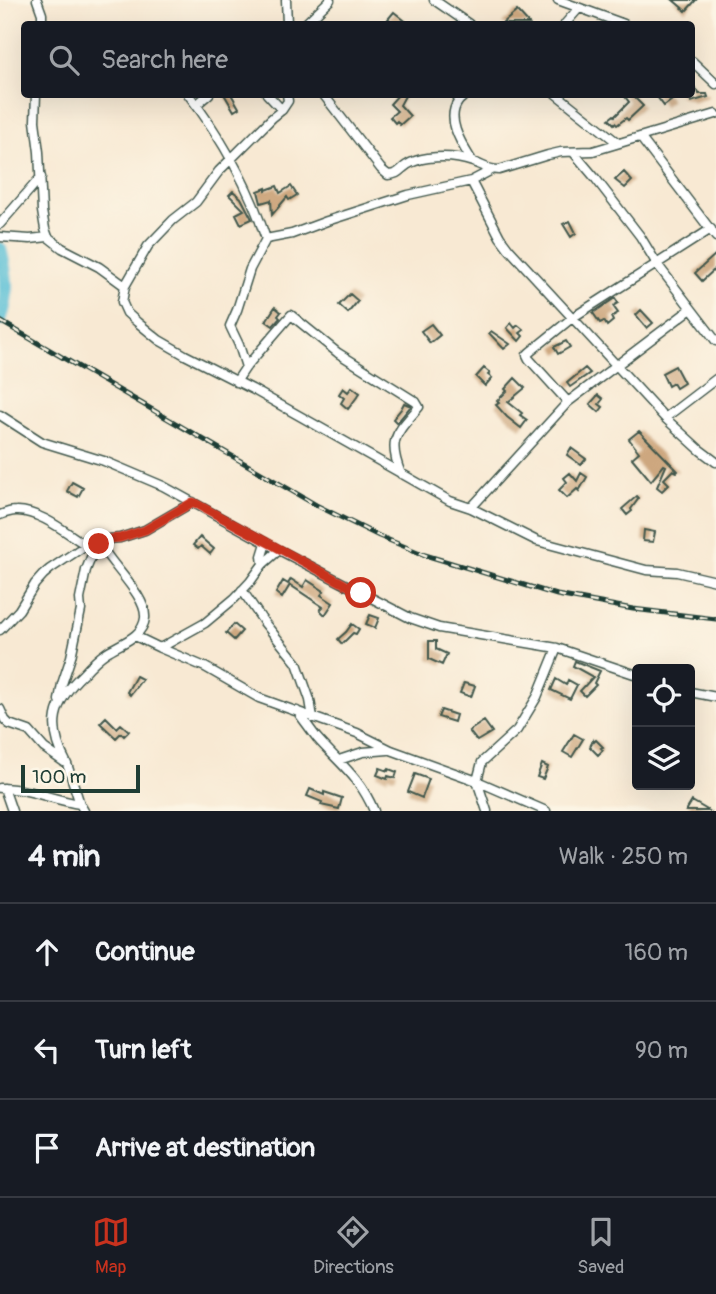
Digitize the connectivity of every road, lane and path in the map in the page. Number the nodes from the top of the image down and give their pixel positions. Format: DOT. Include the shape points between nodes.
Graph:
graph roads {
  1 [pos="37,0"];
  2 [pos="286,0"];
  3 [pos="330,0"];
  4 [pos="558,0"];
  5 [pos="438,1"];
  6 [pos="579,8"];
  7 [pos="43,21"];
  8 [pos="287,21"];
  9 [pos="308,21"];
  10 [pos="465,21"];
  11 [pos="568,21"];
  12 [pos="616,21"];
  13 [pos="695,65"];
  14 [pos="716,84"];
  15 [pos="36,98"];
  16 [pos="191,98"];
  17 [pos="204,98"];
  18 [pos="271,98"];
  19 [pos="288,98"];
  20 [pos="326,98"];
  21 [pos="462,98"];
  22 [pos="561,98"];
  23 [pos="196,105"];
  24 [pos="282,110"];
  25 [pos="716,114"];
  26 [pos="640,137"];
  27 [pos="618,143"];
  28 [pos="574,153"];
  29 [pos="232,159"];
  30 [pos="472,161"];
  31 [pos="492,170"];
  32 [pos="41,177"];
  33 [pos="471,181"];
  34 [pos="0,224"];
  35 [pos="713,233"];
  36 [pos="0,237"];
  37 [pos="48,237"];
  38 [pos="266,239"];
  39 [pos="657,264"];
  40 [pos="125,286"];
  41 [pos="691,309"];
  42 [pos="572,318"];
  43 [pos="716,341"];
  44 [pos="616,365"];
  45 [pos="246,367"];
  46 [pos="716,379"];
  47 [pos="236,382"];
  48 [pos="568,402"];
  49 [pos="0,415"];
  50 [pos="665,418"];
  51 [pos="716,462"];
  52 [pos="401,474"];
  53 [pos="193,502"];
  54 [pos="471,508"];
  55 [pos="0,515"];
  56 [pos="98,540"];
  57 [pos="266,543"];
  58 [pos="86,545"];
  59 [pos="279,550"];
  60 [pos="263,564"];
  61 [pos="716,581"];
  62 [pos="242,590"];
  63 [pos="0,630"];
  64 [pos="135,636"];
  65 [pos="160,648"];
  66 [pos="557,648"];
  67 [pos="632,673"];
  68 [pos="695,693"];
  69 [pos="716,697"];
  70 [pos="59,703"];
  71 [pos="0,709"];
  72 [pos="297,712"];
  73 [pos="313,718"];
  74 [pos="391,750"];
  75 [pos="339,760"];
  76 [pos="67,764"];
  77 [pos="477,780"];
  78 [pos="2,788"];
  79 [pos="82,807"];
  80 [pos="12,811"];
  81 [pos="374,811"];
  82 [pos="487,811"];
  83 [pos="546,811"];
  1 -- 7 [label="street"];
  2 -- 8 [label="street"];
  3 -- 9 [label="street"];
  4 -- 6 [label="street"];
  5 -- 10 [label="street"];
  6 -- 11 [label="street"];
  6 -- 12 [label="street"];
  13 -- 14 [label="street"];
  15 -- 32 [label="street"];
  16 -- 23 [label="street"];
  17 -- 23 [label="street"];
  18 -- 24 [label="street"];
  19 -- 24 [label="street"];
  20 -- 30 [label="street" via="388,175 416,160"];
  21 -- 30 [label="street" via="453,111 457,133"];
  22 -- 27 [label="street"];
  23 -- 29 [label="street"];
  24 -- 29 [label="street"];
  25 -- 26 [label="street"];
  26 -- 27 [label="street"];
  26 -- 35 [label="street"];
  27 -- 28 [label="street"];
  28 -- 31 [label="street" via="561,152"];
  28 -- 39 [label="street"];
  29 -- 38 [label="street"];
  29 -- 40 [label="street" via="196,202 148,246"];
  30 -- 31 [label="street"];
  31 -- 33 [label="street"];
  32 -- 34 [label="street"];
  32 -- 37 [label="street"];
  33 -- 38 [label="street" via="408,195"];
  33 -- 42 [label="street" via="509,249"];
  35 -- 39 [label="street"];
  36 -- 37 [label="street"];
  37 -- 40 [label="street"];
  38 -- 45 [label="street" via="230,326"];
  39 -- 41 [label="street"];
  39 -- 42 [label="street"];
  40 -- 47 [label="street" via="122,302 137,322 159,340"];
  41 -- 43 [label="street"];
  41 -- 44 [label="street"];
  42 -- 44 [label="street"];
  42 -- 48 [label="street" via="527,355"];
  44 -- 48 [label="street"];
  44 -- 50 [label="street"];
  45 -- 47 [label="street"];
  45 -- 52 [label="street" via="291,315 297,318 338,353 416,402 419,407 394,442"];
  46 -- 50 [label="street"];
  47 -- 52 [label="street"];
  48 -- 54 [label="street"];
  49 -- 53 [label="street" via="42,442 137,474"];
  50 -- 51 [label="street"];
  52 -- 54 [label="street"];
  53 -- 56 [label="street" via="145,530"];
  53 -- 57 [label="street"];
  54 -- 61 [label="street" via="537,541 646,570"];
  55 -- 58 [label="street" via="31,513"];
  56 -- 58 [label="street"];
  56 -- 64 [label="street" via="140,599 145,620"];
  56 -- 70 [label="street" via="86,570"];
  57 -- 59 [label="street"];
  57 -- 60 [label="street"];
  58 -- 63 [label="street" via="43,575"];
  59 -- 60 [label="street"];
  59 -- 66 [label="street" via="429,625"];
  60 -- 62 [label="street"];
  62 -- 65 [label="street" via="201,627"];
  62 -- 73 [label="street" via="297,663"];
  64 -- 65 [label="street"];
  64 -- 70 [label="street" via="104,654"];
  65 -- 72 [label="street"];
  66 -- 67 [label="street"];
  66 -- 77 [label="street" via="537,697 517,730 483,760"];
  68 -- 69 [label="street"];
  70 -- 76 [label="street" via="54,728"];
  71 -- 76 [label="street" via="9,724 29,731"];
  72 -- 73 [label="street"];
  72 -- 75 [label="street"];
  73 -- 74 [label="street"];
  74 -- 75 [label="street"];
  74 -- 77 [label="street"];
  75 -- 81 [label="street" via="358,781"];
  76 -- 79 [label="street"];
  77 -- 82 [label="street"];
  77 -- 83 [label="street"];
  78 -- 79 [label="street"];
  78 -- 80 [label="street"];
}
